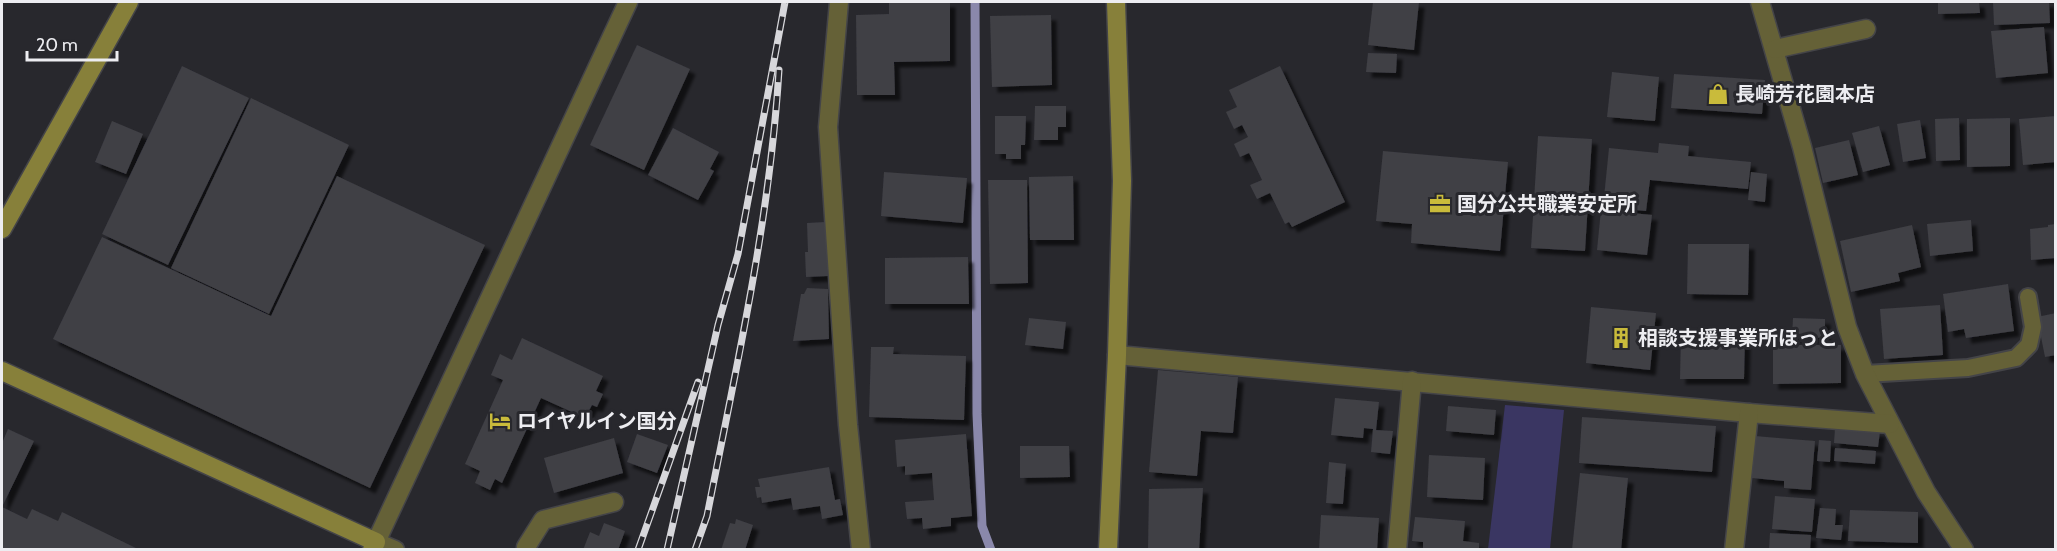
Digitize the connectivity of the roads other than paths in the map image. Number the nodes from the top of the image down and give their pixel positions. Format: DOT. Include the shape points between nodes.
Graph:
graph roads {
  1 [pos="129,2"];
  2 [pos="628,2"];
  3 [pos="839,2"];
  4 [pos="1116,2"];
  5 [pos="1760,2"];
  6 [pos="1866,30"];
  7 [pos="1775,49"];
  8 [pos="2,229"];
  9 [pos="2028,297"];
  10 [pos="1118,355"];
  11 [pos="2,371"];
  12 [pos="1865,374"];
  13 [pos="1412,381"];
  14 [pos="1749,413"];
  15 [pos="1890,424"];
  16 [pos="614,502"];
  17 [pos="374,546"];
  18 [pos="395,549"];
  19 [pos="526,549"];
  20 [pos="861,549"];
  21 [pos="1108,549"];
  22 [pos="1397,549"];
  23 [pos="1734,549"];
  24 [pos="1964,549"];
  1 -- 8 [label="street"];
  2 -- 17 [label="street"];
  3 -- 20 [label="street" via="828,127 848,424"];
  4 -- 10 [label="street" via="1122,181"];
  5 -- 7 [label="street"];
  6 -- 7 [label="street"];
  7 -- 12 [label="street" via="1847,327"];
  9 -- 12 [label="lane" via="2033,327 2028,345 2016,358 1968,368"];
  10 -- 13 [label="street"];
  10 -- 21 [label="street"];
  11 -- 17 [label="street"];
  12 -- 15 [label="street"];
  13 -- 14 [label="street"];
  13 -- 22 [label="street"];
  14 -- 15 [label="street"];
  14 -- 23 [label="street"];
  15 -- 24 [label="street" via="1926,492"];
  16 -- 19 [label="street" via="543,520"];
  17 -- 18 [label="street"];
}
